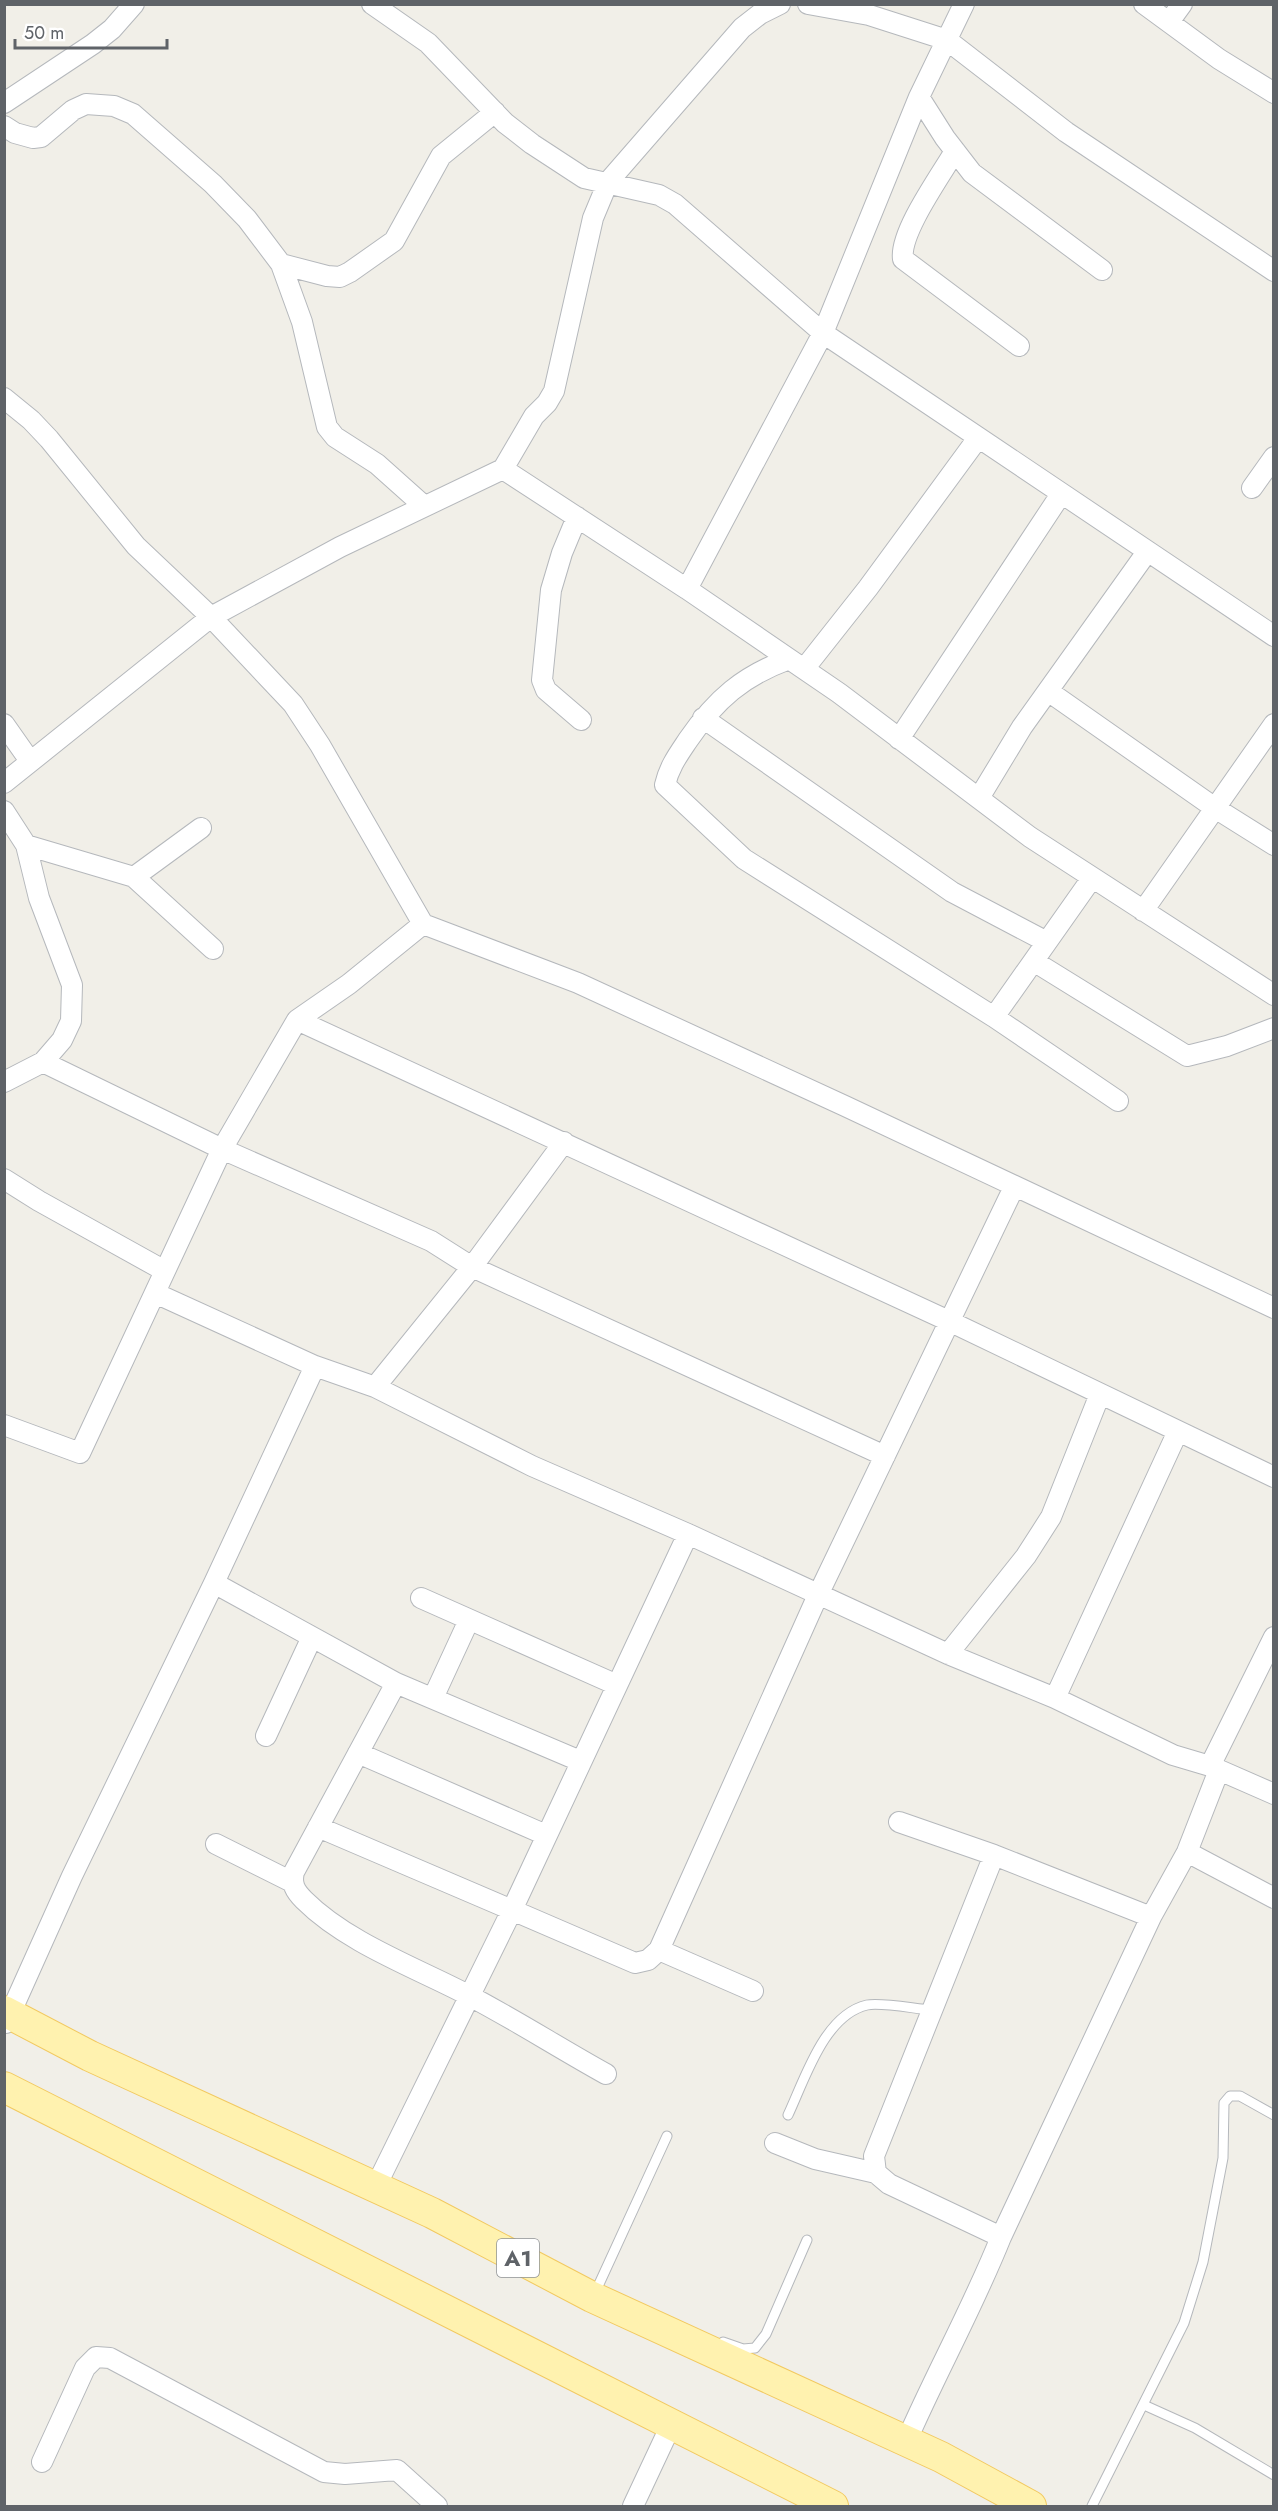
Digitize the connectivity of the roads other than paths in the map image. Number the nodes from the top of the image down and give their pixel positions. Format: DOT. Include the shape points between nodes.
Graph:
graph roads {
  1 [pos="134,4"];
  2 [pos="372,4"];
  3 [pos="780,4"];
  4 [pos="808,4"];
  5 [pos="964,4"];
  6 [pos="1144,4"];
  7 [pos="1182,4"];
  8 [pos="1169,22"];
  9 [pos="947,40"];
  10 [pos="1274,93"];
  11 [pos="919,97"];
  12 [pos="4,103"];
  13 [pos="495,112"];
  14 [pos="4,126"];
  15 [pos="955,151"];
  16 [pos="608,182"];
  17 [pos="281,264"];
  18 [pos="1102,270"];
  19 [pos="1274,271"];
  20 [pos="824,333"];
  21 [pos="1018,346"];
  22 [pos="4,398"];
  23 [pos="978,438"];
  24 [pos="1274,457"];
  25 [pos="503,469"];
  26 [pos="1252,489"];
  27 [pos="1061,494"];
  28 [pos="424,506"];
  29 [pos="577,517"];
  30 [pos="1147,552"];
  31 [pos="687,589"];
  32 [pos="212,617"];
  33 [pos="1274,636"];
  34 [pos="796,664"];
  35 [pos="1048,691"];
  36 [pos="703,718"];
  37 [pos="581,720"];
  38 [pos="4,724"];
  39 [pos="1274,724"];
  40 [pos="900,739"];
  41 [pos="30,761"];
  42 [pos="4,783"];
  43 [pos="979,798"];
  44 [pos="1215,808"];
  45 [pos="4,811"];
  46 [pos="201,828"];
  47 [pos="26,845"];
  48 [pos="1274,845"];
  49 [pos="134,877"];
  50 [pos="1092,878"];
  51 [pos="1143,911"];
  52 [pos="423,924"];
  53 [pos="1047,942"];
  54 [pos="213,949"];
  55 [pos="1035,962"];
  56 [pos="1274,994"];
  57 [pos="994,1017"];
  58 [pos="297,1020"];
  59 [pos="1274,1028"];
  60 [pos="43,1062"];
  61 [pos="4,1082"];
  62 [pos="1118,1101"];
  63 [pos="564,1142"];
  64 [pos="222,1149"];
  65 [pos="4,1179"];
  66 [pos="1014,1187"];
  67 [pos="472,1267"];
  68 [pos="165,1271"];
  69 [pos="155,1293"];
  70 [pos="1274,1308"];
  71 [pos="951,1322"];
  72 [pos="315,1366"];
  73 [pos="375,1387"];
  74 [pos="1100,1394"];
  75 [pos="4,1425"];
  76 [pos="1178,1431"];
  77 [pos="885,1456"];
  78 [pos="1274,1477"];
  79 [pos="688,1534"];
  80 [pos="214,1583"];
  81 [pos="818,1595"];
  82 [pos="421,1598"];
  83 [pos="469,1620"];
  84 [pos="312,1637"];
  85 [pos="1274,1637"];
  86 [pos="948,1653"];
  87 [pos="396,1683"];
  88 [pos="617,1685"];
  89 [pos="433,1698"];
  90 [pos="1055,1698"];
  91 [pos="266,1736"];
  92 [pos="358,1753"];
  93 [pos="580,1761"];
  94 [pos="1215,1768"];
  95 [pos="1274,1794"];
  96 [pos="899,1822"];
  97 [pos="318,1827"];
  98 [pos="546,1835"];
  99 [pos="216,1844"];
  100 [pos="1187,1852"];
  101 [pos="994,1855"];
  102 [pos="292,1882"];
  103 [pos="1274,1898"];
  104 [pos="512,1910"];
  105 [pos="1151,1917"];
  106 [pos="659,1950"];
  107 [pos="753,1991"];
  108 [pos="469,1996"];
  109 [pos="932,2010"];
  110 [pos="7,2017"];
  111 [pos="606,2074"];
  112 [pos="4,2087"];
  113 [pos="788,2115"];
  114 [pos="1274,2115"];
  115 [pos="667,2136"];
  116 [pos="775,2143"];
  117 [pos="876,2173"];
  118 [pos="376,2186"];
  119 [pos="1001,2237"];
  120 [pos="807,2240"];
  121 [pos="594,2293"];
  122 [pos="650,2312"];
  123 [pos="715,2339"];
  124 [pos="1144,2405"];
  125 [pos="671,2425"];
  126 [pos="906,2442"];
  127 [pos="42,2462"];
  128 [pos="1274,2475"];
  129 [pos="437,2506"];
  130 [pos="633,2506"];
  131 [pos="833,2506"];
  132 [pos="1031,2506"];
  133 [pos="1092,2506"];
  1 -- 12 [label="street" via="93,44"];
  2 -- 13 [label="street" via="428,43"];
  3 -- 16 [label="street" via="742,28"];
  4 -- 9 [label="street" via="869,15"];
  5 -- 9 [label="street"];
  6 -- 8 [label="street"];
  7 -- 8 [label="street"];
  8 -- 10 [label="street"];
  9 -- 11 [label="street"];
  9 -- 19 [label="street" via="1066,132"];
  11 -- 15 [label="street"];
  11 -- 20 [label="street"];
  13 -- 16 [label="street" via="532,144 584,178"];
  13 -- 17 [label="street" via="441,156 400,234 359,266 340,277"];
  14 -- 17 [label="street" via="33,138 47,134 73,110 86,104 114,106 134,114 213,184 247,219"];
  15 -- 18 [label="street" via="972,173"];
  15 -- 21 [label="street" via="908,230 901,249 903,259"];
  16 -- 20 [label="street" via="659,195 675,204"];
  16 -- 25 [label="street" via="593,218 554,391 534,416"];
  17 -- 28 [label="street" via="302,322 327,427"];
  20 -- 23 [label="street"];
  20 -- 31 [label="street"];
  22 -- 32 [label="street" via="49,439 136,546"];
  23 -- 27 [label="street"];
  23 -- 34 [label="street" via="868,588"];
  24 -- 26 [label="street"];
  25 -- 28 [label="street"];
  25 -- 29 [label="street"];
  27 -- 30 [label="street"];
  27 -- 40 [label="street"];
  28 -- 32 [label="street"];
  29 -- 31 [label="street"];
  29 -- 37 [label="street" via="551,590 542,680 546,690"];
  30 -- 33 [label="street"];
  30 -- 35 [label="street"];
  31 -- 34 [label="street"];
  32 -- 41 [label="street"];
  32 -- 52 [label="street" via="293,704"];
  34 -- 36 [label="street" via="760,670 731,689"];
  34 -- 40 [label="street"];
  35 -- 43 [label="street"];
  35 -- 44 [label="street"];
  36 -- 53 [label="street" via="952,892"];
  36 -- 57 [label="street" via="669,768 665,785 744,859"];
  38 -- 41 [label="street"];
  39 -- 44 [label="street"];
  40 -- 43 [label="street"];
  41 -- 42 [label="street"];
  43 -- 50 [label="street"];
  44 -- 48 [label="street"];
  44 -- 51 [label="street"];
  45 -- 47 [label="street"];
  46 -- 49 [label="street"];
  47 -- 49 [label="street"];
  47 -- 60 [label="street" via="39,898 72,985 71,1021 62,1040"];
  49 -- 54 [label="street"];
  50 -- 51 [label="street"];
  50 -- 53 [label="street"];
  51 -- 56 [label="street"];
  52 -- 58 [label="street"];
  52 -- 66 [label="street" via="578,983"];
  53 -- 55 [label="street"];
  55 -- 57 [label="street"];
  55 -- 59 [label="street" via="1187,1056"];
  57 -- 62 [label="street"];
  58 -- 63 [label="street"];
  58 -- 64 [label="street"];
  60 -- 61 [label="street"];
  60 -- 64 [label="street"];
  63 -- 67 [label="street"];
  63 -- 71 [label="street"];
  64 -- 67 [label="street" via="431,1241"];
  64 -- 68 [label="street"];
  65 -- 68 [label="street"];
  66 -- 70 [label="street"];
  66 -- 71 [label="street"];
  67 -- 73 [label="street"];
  67 -- 77 [label="street"];
  68 -- 69 [label="street"];
  69 -- 72 [label="street"];
  69 -- 75 [label="street" via="80,1454"];
  71 -- 74 [label="street"];
  71 -- 77 [label="street"];
  72 -- 73 [label="street"];
  72 -- 80 [label="street"];
  73 -- 79 [label="street" via="532,1466"];
  74 -- 76 [label="street"];
  74 -- 86 [label="street" via="1051,1517 1026,1556"];
  76 -- 78 [label="street"];
  76 -- 90 [label="street"];
  77 -- 81 [label="street"];
  79 -- 81 [label="street"];
  79 -- 88 [label="street"];
  80 -- 84 [label="street"];
  80 -- 110 [label="street"];
  81 -- 86 [label="street"];
  81 -- 106 [label="street"];
  82 -- 83 [label="street"];
  83 -- 88 [label="street"];
  83 -- 89 [label="street"];
  84 -- 87 [label="street"];
  84 -- 91 [label="street"];
  85 -- 94 [label="street"];
  86 -- 90 [label="street"];
  87 -- 89 [label="street"];
  87 -- 92 [label="street"];
  88 -- 93 [label="street"];
  89 -- 93 [label="street"];
  90 -- 94 [label="street" via="1173,1755"];
  92 -- 97 [label="street"];
  92 -- 98 [label="street"];
  93 -- 98 [label="street"];
  94 -- 95 [label="street"];
  94 -- 100 [label="street"];
  96 -- 101 [label="street"];
  97 -- 102 [label="street"];
  97 -- 104 [label="street"];
  98 -- 104 [label="street"];
  99 -- 102 [label="street"];
  100 -- 103 [label="street"];
  100 -- 105 [label="street"];
  101 -- 105 [label="street"];
  101 -- 109 [label="street"];
  102 -- 108 [label="street" via="306,1901 336,1925"];
  104 -- 106 [label="street" via="635,1963 648,1960"];
  104 -- 108 [label="street"];
  105 -- 119 [label="street"];
  106 -- 107 [label="street"];
  108 -- 111 [label="street"];
  108 -- 118 [label="street"];
  109 -- 113 [label="lane" via="868,2005 843,2015 822,2042"];
  109 -- 117 [label="street" via="874,2156"];
  110 -- 118 [label="main road, A1"];
  112 -- 125 [label="main road"];
  114 -- 124 [label="lane" via="1240,2096 1230,2096 1224,2103 1222,2158 1203,2262 1184,2323"];
  115 -- 121 [label="lane"];
  116 -- 117 [label="street" via="815,2159"];
  117 -- 119 [label="street" via="889,2184"];
  118 -- 121 [label="main road, A1"];
  119 -- 126 [label="street"];
  120 -- 123 [label="lane" via="766,2334 755,2348 743,2349"];
  121 -- 122 [label="lane"];
  121 -- 126 [label="main road, A1"];
  124 -- 128 [label="lane" via="1195,2428"];
  124 -- 133 [label="lane"];
  125 -- 130 [label="street"];
  125 -- 131 [label="main road"];
  126 -- 132 [label="main road, A1"];
  127 -- 129 [label="street" via="85,2368 96,2357 110,2358 324,2472 397,2470"];
}
